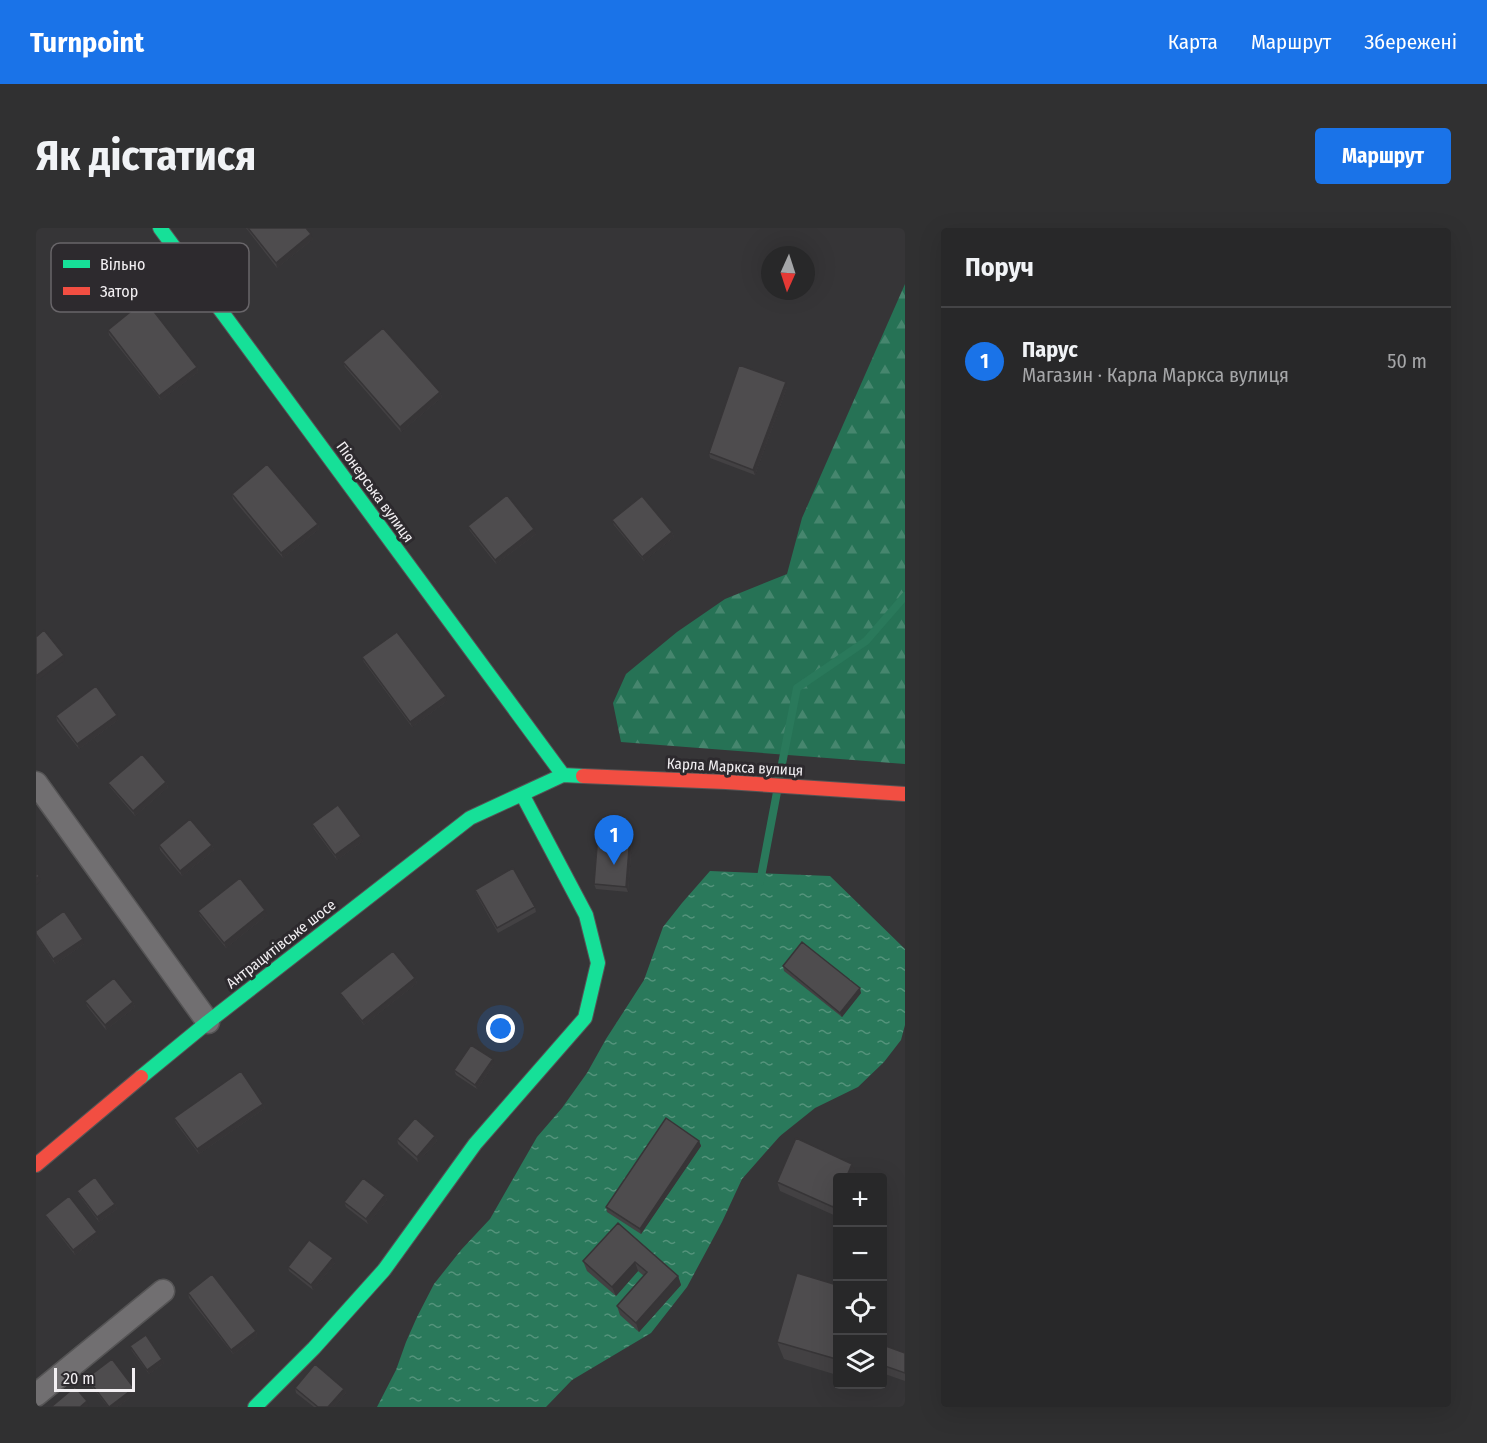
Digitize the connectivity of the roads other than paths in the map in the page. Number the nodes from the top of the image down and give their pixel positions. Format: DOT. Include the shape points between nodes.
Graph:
graph roads {
  1 [pos="160,228"];
  2 [pos="171,243"];
  3 [pos="222,312"];
  4 [pos="563,776"];
  5 [pos="36,783"];
  6 [pos="522,794"];
  7 [pos="905,794"];
  8 [pos="208,1022"];
  9 [pos="36,1165"];
  10 [pos="163,1291"];
  11 [pos="36,1395"];
  12 [pos="255,1407"];
  1 -- 2 [label="street, Піонерська вулиця"];
  3 -- 4 [label="street, Піонерська вулиця"];
  4 -- 6 [label="street, Антрацитівське шосе"];
  4 -- 7 [label="street, Карла Маркса вулиця"];
  5 -- 8 [label="street"];
  6 -- 8 [label="street, Антрацитівське шосе" via="470,818"];
  6 -- 12 [label="street" via="586,915 598,963 585,1018 476,1144 384,1270"];
  8 -- 9 [label="street, Антрацитівське шосе"];
  10 -- 11 [label="street"];
}
